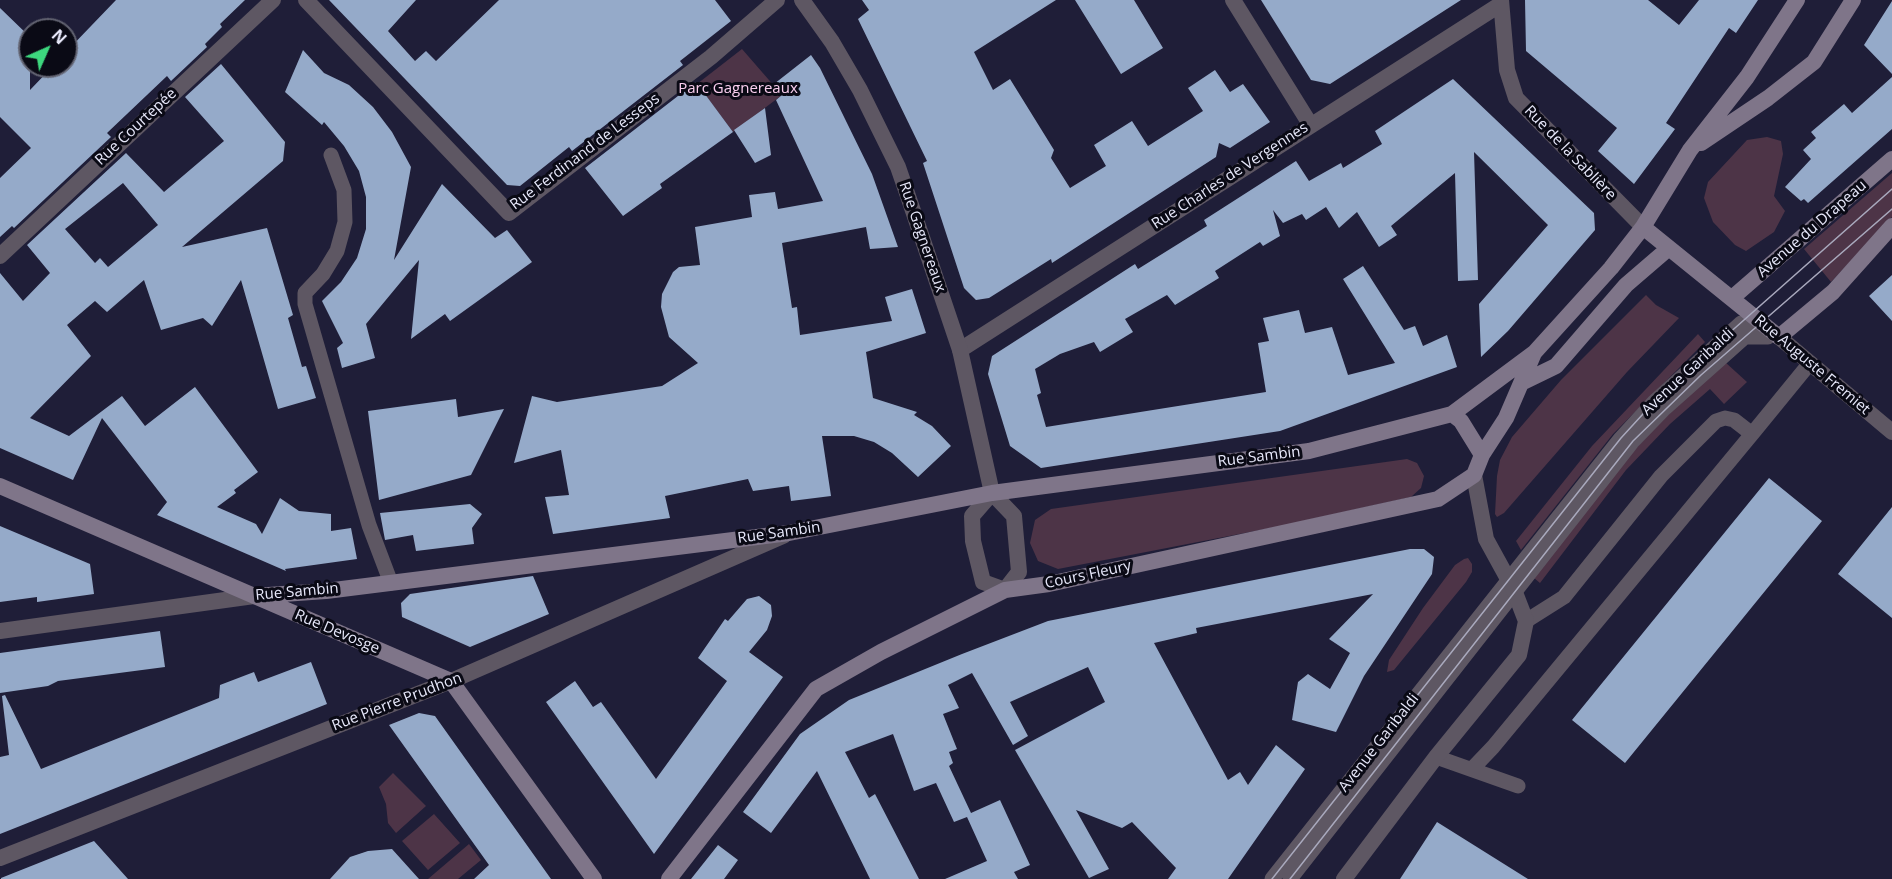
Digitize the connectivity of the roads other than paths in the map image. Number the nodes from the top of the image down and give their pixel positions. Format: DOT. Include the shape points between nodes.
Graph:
graph roads {
  1 [pos="273,0"];
  2 [pos="306,0"];
  3 [pos="777,0"];
  4 [pos="802,0"];
  5 [pos="1233,0"];
  6 [pos="1797,0"];
  7 [pos="1853,0"];
  8 [pos="1501,2"];
  9 [pos="1310,124"];
  10 [pos="1690,150"];
  11 [pos="331,156"];
  12 [pos="1892,159"];
  13 [pos="1892,226"];
  14 [pos="1643,227"];
  15 [pos="1669,248"];
  16 [pos="0,256"];
  17 [pos="1732,298"];
  18 [pos="1779,337"];
  19 [pos="960,350"];
  20 [pos="1534,353"];
  21 [pos="1810,363"];
  22 [pos="1521,383"];
  23 [pos="1452,414"];
  24 [pos="1892,432"];
  25 [pos="1752,434"];
  26 [pos="1482,455"];
  27 [pos="1474,475"];
  28 [pos="0,486"];
  29 [pos="992,493"];
  30 [pos="789,533"];
  31 [pos="391,583"];
  32 [pos="1511,585"];
  33 [pos="1005,590"];
  34 [pos="254,596"];
  35 [pos="1526,621"];
  36 [pos="0,631"];
  37 [pos="451,681"];
  38 [pos="1436,757"];
  39 [pos="1472,769"];
  40 [pos="1518,786"];
  41 [pos="0,858"];
  42 [pos="594,879"];
  43 [pos="669,879"];
  44 [pos="1272,879"];
  45 [pos="1290,879"];
  46 [pos="1344,879"];
  1 -- 16 [label="street, Rue Courtepée"];
  2 -- 3 [label="street, Rue Ferdinand de Lesseps" via="509,213 711,57"];
  4 -- 19 [label="street, Rue Gagnereaux" via="832,42 898,168"];
  5 -- 9 [label="street"];
  6 -- 10 [label="main road" via="1747,77"];
  7 -- 10 [label="main road" via="1814,62"];
  8 -- 9 [label="street, Rue Charles de Vergennes"];
  8 -- 14 [label="street, Rue de la Sablière" via="1507,70 1516,98"];
  9 -- 19 [label="street, Rue Charles de Vergennes"];
  10 -- 14 [label="main road"];
  11 -- 31 [label="lane" via="344,190 345,222 337,251 323,274 304,293 305,304 369,525"];
  12 -- 17 [label="main road, Avenue du Drapeau"];
  13 -- 18 [label="main road" via="1833,292"];
  14 -- 15 [label="main road, Rue Auguste Fremiet"];
  14 -- 20 [label="main road"];
  15 -- 17 [label="main road, Rue Auguste Fremiet"];
  15 -- 22 [label="main road" via="1626,285 1556,366"];
  17 -- 18 [label="main road, Rue Auguste Fremiet"];
  18 -- 21 [label="street, Rue Auguste Fremiet"];
  18 -- 32 [label="lane, Avenue Garibaldi" via="1745,337 1663,410"];
  19 -- 29 [label="street, Rue Gagnereaux"];
  20 -- 22 [label="main road"];
  20 -- 23 [label="main road, Rue Sambin"];
  21 -- 24 [label="street, Rue Auguste Fremiet"];
  21 -- 25 [label="lane"];
  22 -- 26 [label="main road" via="1506,418"];
  23 -- 26 [label="main road" via="1461,421"];
  23 -- 29 [label="main road, Rue Sambin" via="1309,451"];
  25 -- 35 [label="lane" via="1734,420 1716,421 1661,476 1564,597"];
  25 -- 39 [label="lane"];
  26 -- 27 [label="main road"];
  27 -- 32 [label="street" via="1486,540"];
  27 -- 33 [label="main road, Cours Fleury" via="1438,499 1049,584"];
  28 -- 34 [label="main road, Rue Devosge"];
  29 -- 30 [label="main road, Rue Sambin"];
  29 -- 33 [label="street" via="1014,516 1019,572"];
  29 -- 33 [label="street" via="972,516 973,541 983,582"];
  30 -- 31 [label="main road, Rue Sambin"];
  30 -- 37 [label="street, Rue Pierre Prudhon"];
  31 -- 34 [label="main road, Rue Sambin"];
  32 -- 35 [label="street"];
  32 -- 44 [label="lane, Avenue Garibaldi"];
  32 -- 45 [label="lane, Avenue Garibaldi"];
  33 -- 43 [label="main road, Cours Fleury" via="816,689"];
  34 -- 36 [label="street, Rue Sambin"];
  34 -- 37 [label="main road, Rue Devosge"];
  35 -- 38 [label="street" via="1518,655"];
  37 -- 41 [label="street, Rue Pierre Prudhon"];
  37 -- 42 [label="main road"];
  38 -- 39 [label="lane"];
  38 -- 46 [label="street"];
  39 -- 40 [label="lane"];
}
